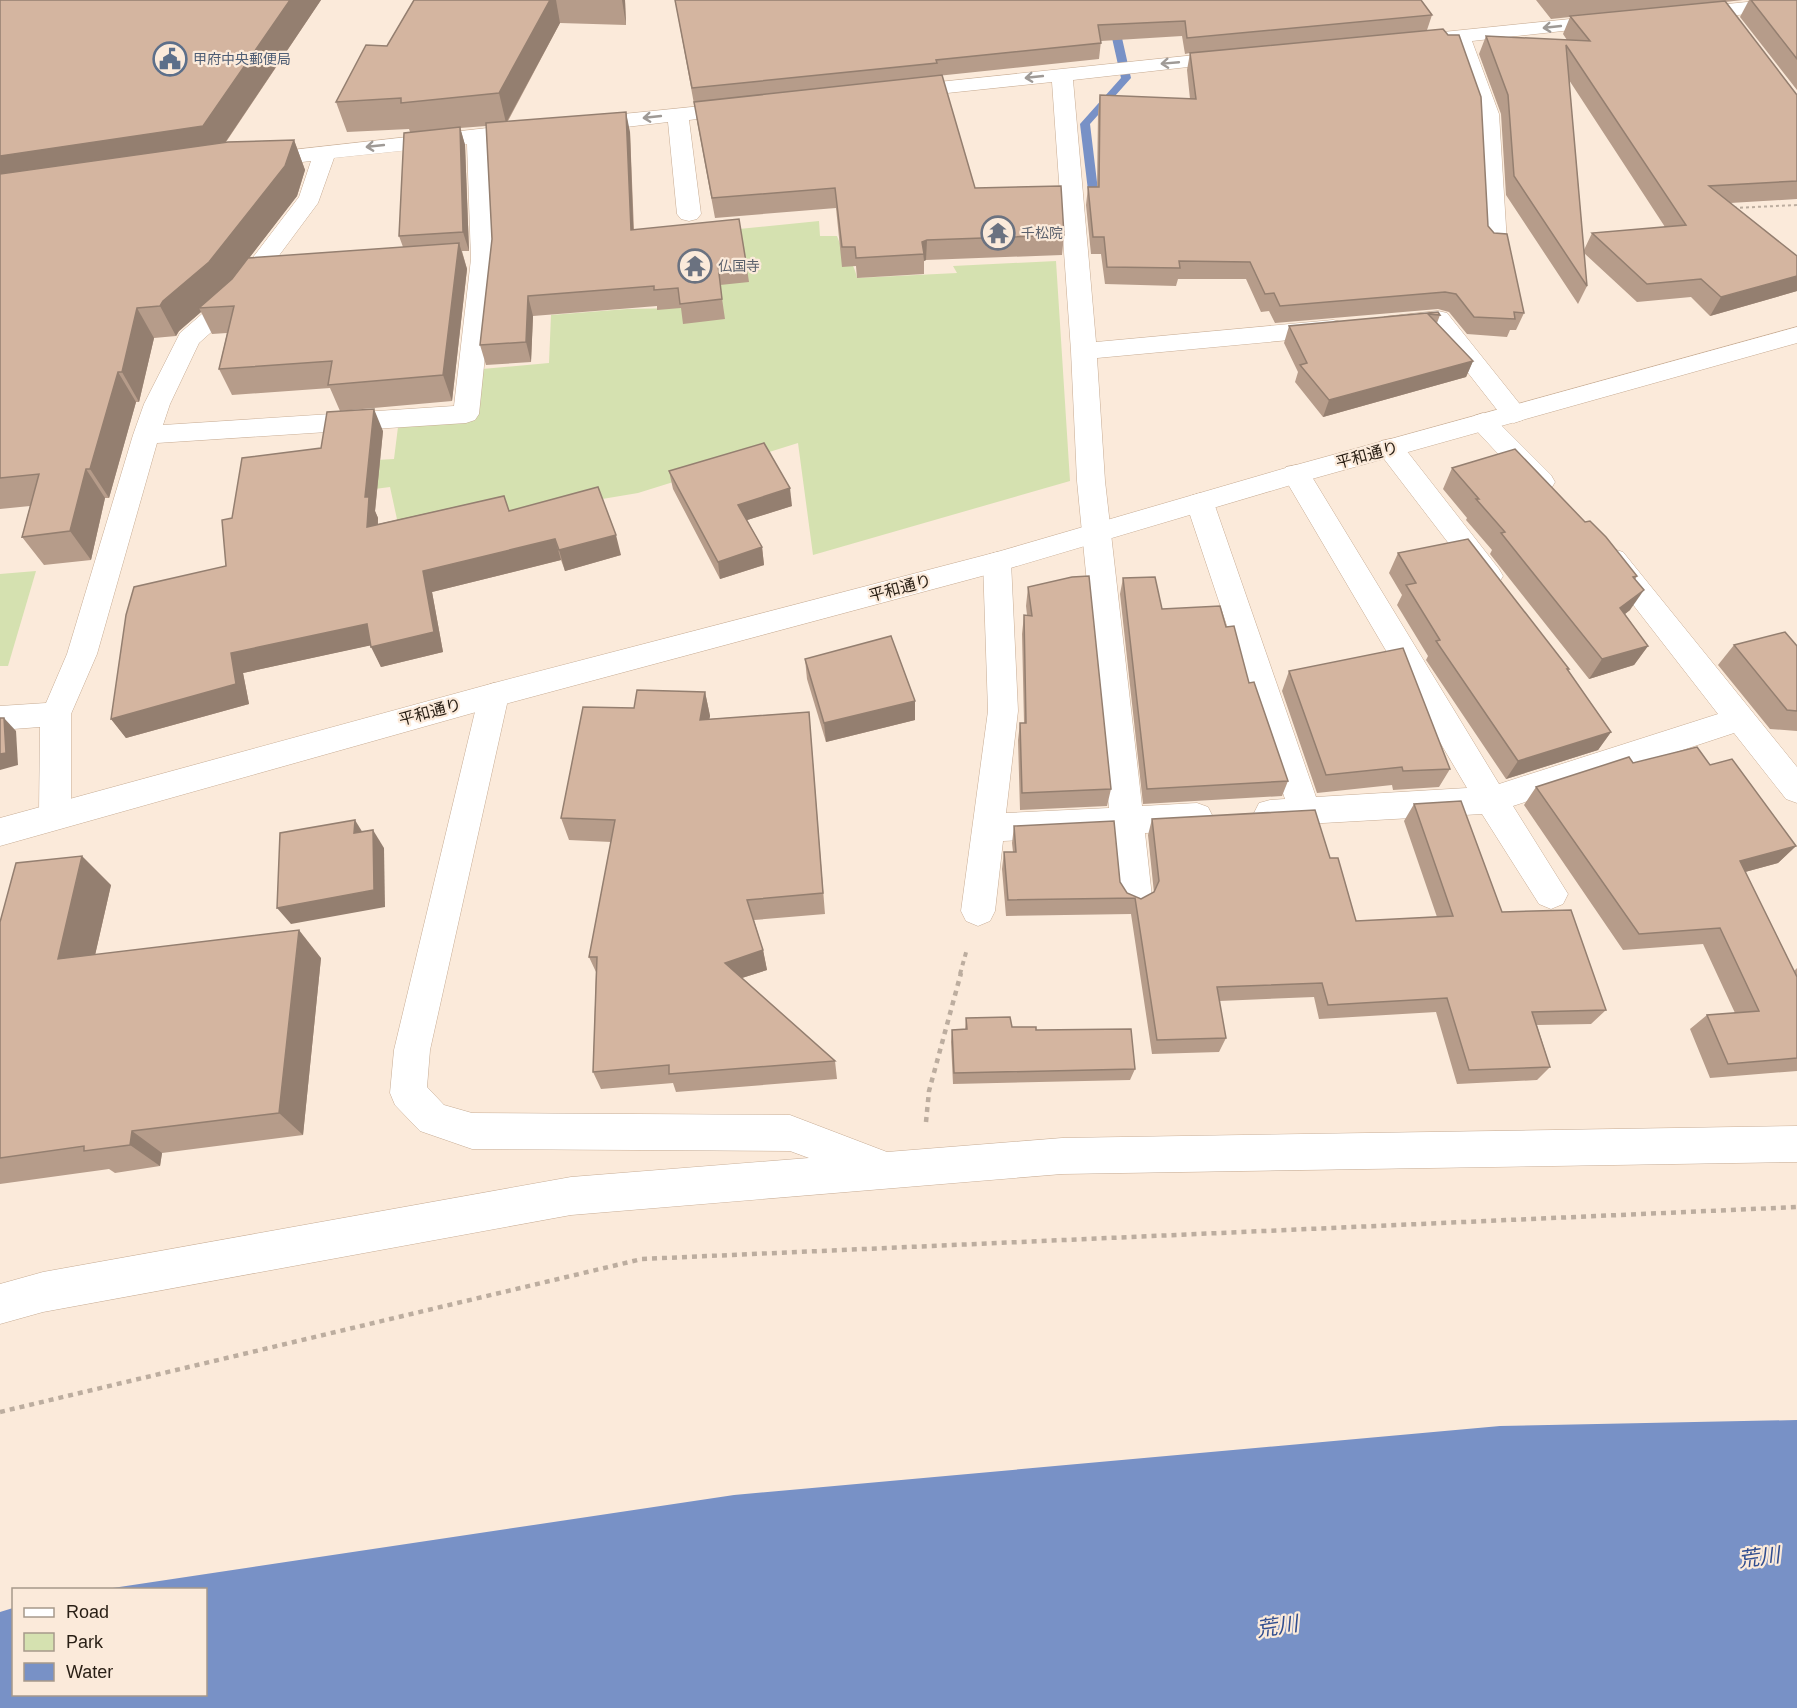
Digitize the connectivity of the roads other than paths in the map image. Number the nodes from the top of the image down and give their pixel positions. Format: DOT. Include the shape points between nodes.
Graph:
graph roads {
  1 [pos="1754,3"];
  2 [pos="1797,3"];
  3 [pos="1722,10"];
  4 [pos="1662,16"];
  5 [pos="1627,20"];
  6 [pos="1736,28"];
  7 [pos="1460,36"];
  8 [pos="1392,43"];
  9 [pos="1249,56"];
  10 [pos="1062,74"];
  11 [pos="879,94"];
  12 [pos="756,107"];
  13 [pos="678,115"];
  14 [pos="478,136"];
  15 [pos="325,152"];
  16 [pos="239,162"];
  17 [pos="688,214"];
  18 [pos="1496,243"];
  19 [pos="286,273"];
  20 [pos="252,275"];
  21 [pos="1797,335"];
  22 [pos="1084,351"];
  23 [pos="1514,414"];
  24 [pos="1483,422"];
  25 [pos="146,435"];
  26 [pos="1390,448"];
  27 [pos="1296,474"];
  28 [pos="1556,498"];
  29 [pos="1200,503"];
  30 [pos="1096,534"];
  31 [pos="1597,540"];
  32 [pos="997,562"];
  33 [pos="1506,597"];
  34 [pos="494,695"];
  35 [pos="56,714"];
  36 [pos="0,718"];
  37 [pos="1740,719"];
  38 [pos="1797,790"];
  39 [pos="1491,800"];
  40 [pos="1305,811"];
  41 [pos="56,815"];
  42 [pos="1127,822"];
  43 [pos="989,828"];
  44 [pos="0,832"];
  45 [pos="1551,894"];
  46 [pos="1136,897"];
  47 [pos="978,911"];
  48 [pos="1797,1144"];
  49 [pos="904,1168"];
  50 [pos="0,1304"];
  1 -- 2 [label="main road"];
  1 -- 3 [label="main road"];
  3 -- 4 [label="main road"];
  3 -- 6 [label="main road"];
  5 -- 7 [label="main road, one-way"];
  7 -- 8 [label="main road"];
  7 -- 18 [label="main road" via="1488,114"];
  9 -- 10 [label="main road, one-way"];
  10 -- 11 [label="main road, one-way"];
  10 -- 22 [label="main road"];
  12 -- 13 [label="main road"];
  13 -- 14 [label="main road, one-way"];
  13 -- 17 [label="main road"];
  14 -- 15 [label="main road, one-way"];
  14 -- 25 [label="main road" via="466,414"];
  15 -- 16 [label="main road"];
  15 -- 20 [label="main road" via="310,198"];
  19 -- 20 [label="main road"];
  20 -- 25 [label="main road" via="234,299 189,339"];
  21 -- 23 [label="main road, 平和通り"];
  22 -- 23 [label="main road" via="1438,319"];
  22 -- 30 [label="main road"];
  23 -- 24 [label="main road, 平和通り"];
  24 -- 26 [label="main road, 平和通り"];
  24 -- 28 [label="main road"];
  25 -- 35 [label="main road" via="82,654"];
  26 -- 27 [label="main road, 平和通り"];
  26 -- 33 [label="main road"];
  27 -- 29 [label="main road, 平和通り"];
  27 -- 39 [label="main road"];
  29 -- 30 [label="main road, 平和通り"];
  29 -- 40 [label="main road"];
  30 -- 32 [label="main road, 平和通り"];
  30 -- 42 [label="main road"];
  31 -- 37 [label="main road"];
  32 -- 34 [label="main road, 平和通り"];
  32 -- 43 [label="main road" via="1004,711"];
  34 -- 41 [label="main road, 平和通り"];
  34 -- 49 [label="main road" via="412,1050 408,1093 433,1119 472,1131 790,1133"];
  35 -- 36 [label="main road"];
  35 -- 41 [label="main road"];
  37 -- 38 [label="main road"];
  37 -- 39 [label="main road" via="1621,746"];
  39 -- 40 [label="main road"];
  39 -- 45 [label="main road"];
  40 -- 42 [label="main road"];
  41 -- 44 [label="main road, 平和通り"];
  42 -- 43 [label="main road"];
  42 -- 46 [label="main road"];
  43 -- 47 [label="main road"];
  48 -- 49 [label="main road" via="1062,1156"];
  49 -- 50 [label="main road" via="571,1196 43,1292"];
}
